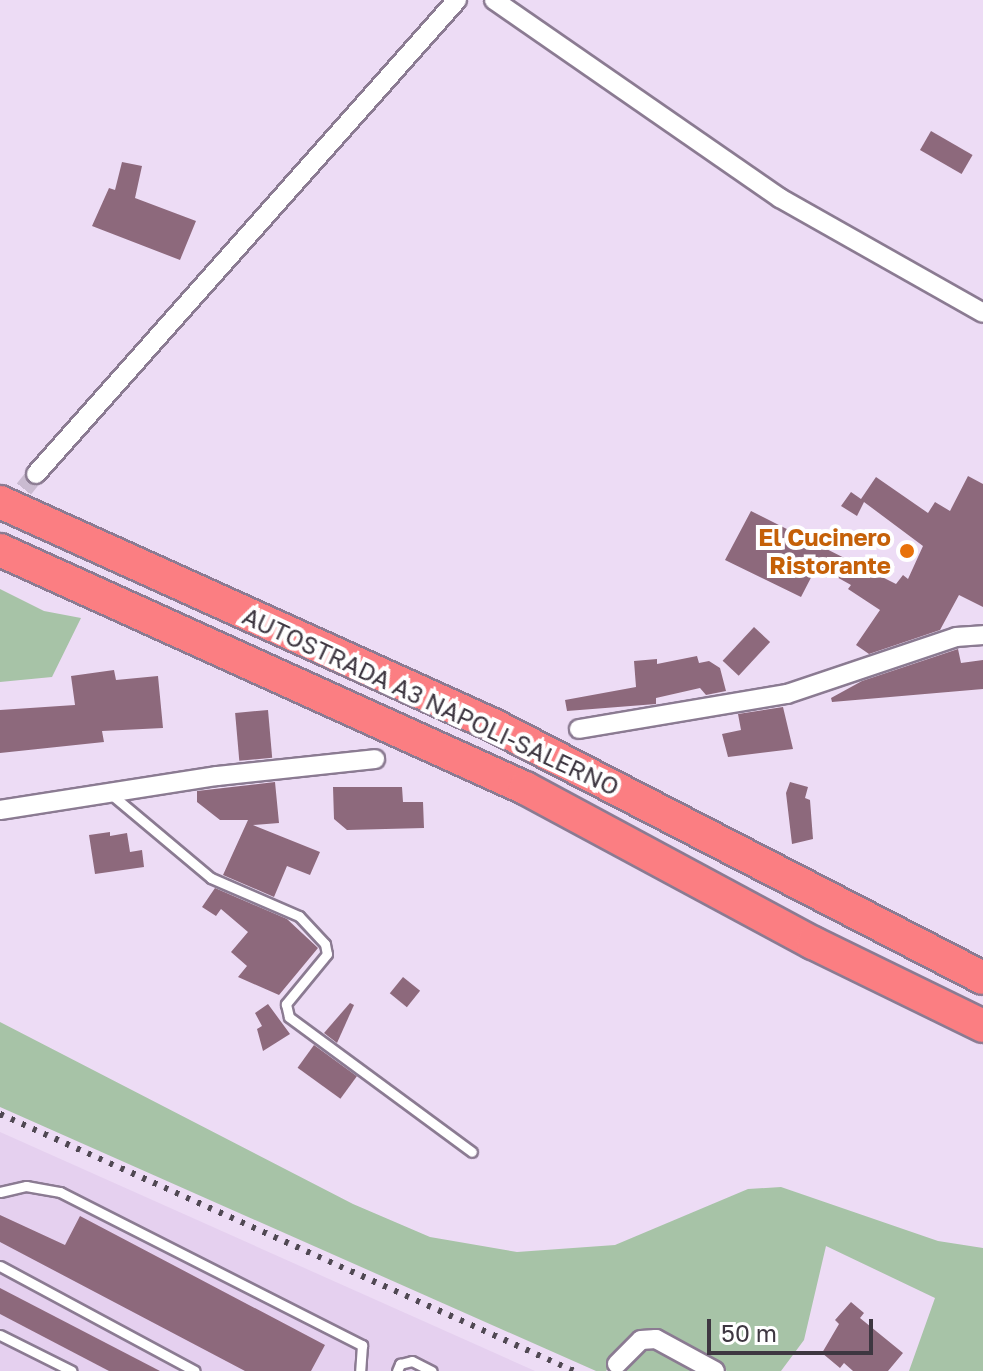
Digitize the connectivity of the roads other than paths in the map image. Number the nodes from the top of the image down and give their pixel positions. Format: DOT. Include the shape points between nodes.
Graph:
graph roads {
  1 [pos="457,0"];
  2 [pos="494,0"];
  3 [pos="983,313"];
  4 [pos="36,474"];
  5 [pos="0,502"];
  6 [pos="0,550"];
  7 [pos="983,635"];
  8 [pos="579,729"];
  9 [pos="375,759"];
  10 [pos="110,793"];
  11 [pos="0,810"];
  12 [pos="983,978"];
  13 [pos="983,1026"];
  14 [pos="472,1152"];
  15 [pos="0,1192"];
  16 [pos="0,1266"];
  17 [pos="0,1335"];
  18 [pos="617,1364"];
  19 [pos="72,1371"];
  20 [pos="195,1371"];
  21 [pos="360,1371"];
  22 [pos="397,1371"];
  23 [pos="432,1371"];
  24 [pos="715,1371"];
  1 -- 4 [label="street"];
  2 -- 3 [label="street" via="780,198"];
  5 -- 12 [label="highway, AUTOSTRADA A3 NAPOLI-SALERNO" via="493,725"];
  6 -- 13 [label="highway, AUTOSTRADA A3 NAPOLI-SALERNO" via="525,788 813,943"];
  7 -- 8 [label="street" via="956,637 787,694"];
  9 -- 10 [label="street"];
  10 -- 11 [label="street"];
  10 -- 14 [label="lane" via="211,878 269,898 299,916 325,944 327,954 286,1004 289,1017"];
  15 -- 21 [label="lane" via="26,1186 60,1192 362,1345"];
  16 -- 20 [label="lane"];
  17 -- 19 [label="lane"];
  18 -- 24 [label="street" via="641,1340 656,1339"];
  22 -- 23 [label="lane" via="400,1364 412,1361"];
}
